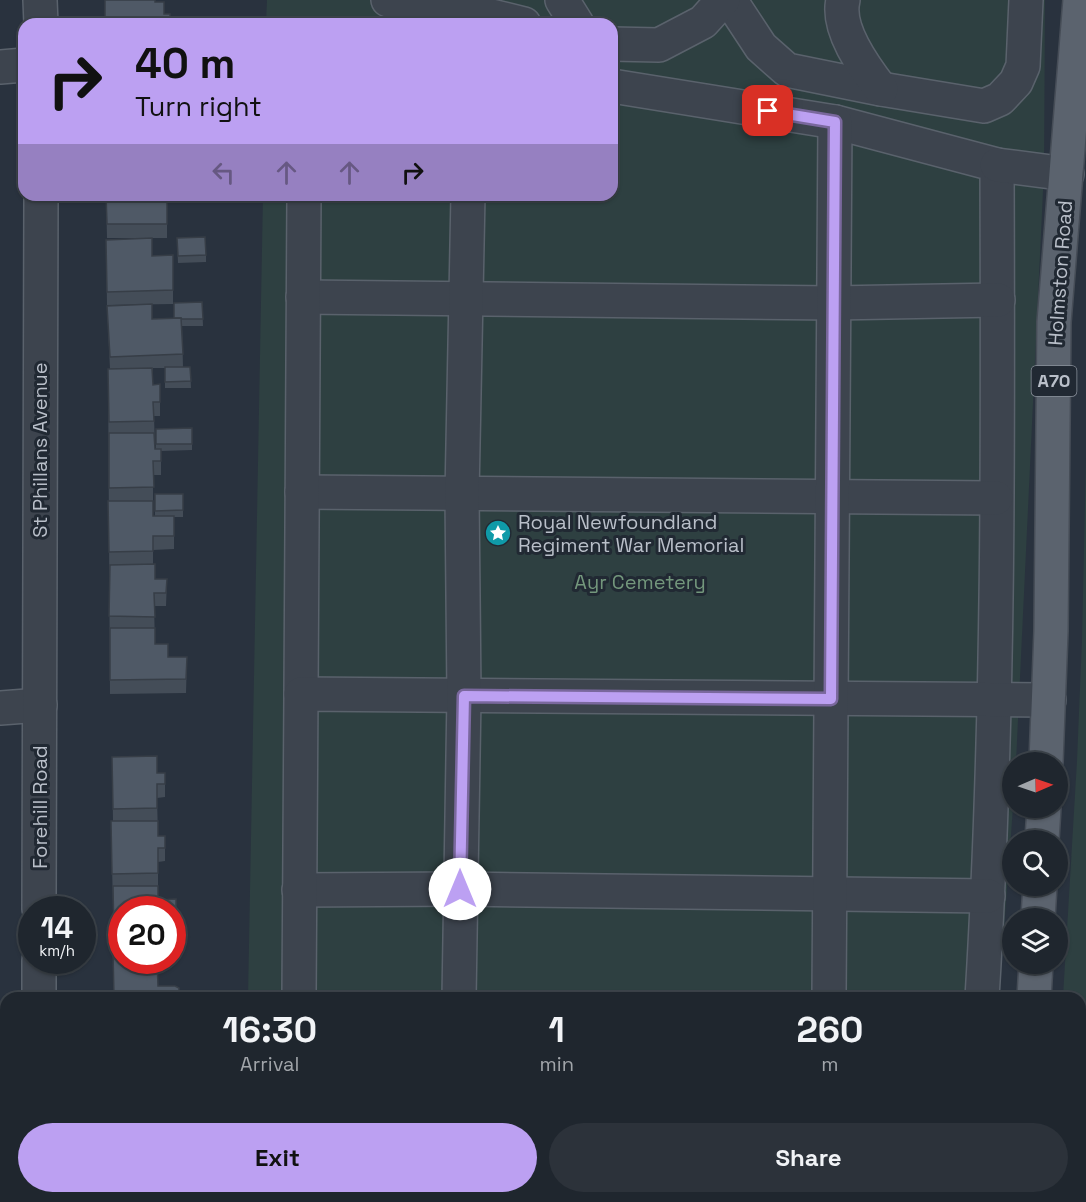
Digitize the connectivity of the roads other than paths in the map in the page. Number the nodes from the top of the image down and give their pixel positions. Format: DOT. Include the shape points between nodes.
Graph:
graph roads {
  1 [pos="40,0"];
  2 [pos="388,0"];
  3 [pos="562,0"];
  4 [pos="723,0"];
  5 [pos="734,0"];
  6 [pos="843,0"];
  7 [pos="1080,0"];
  8 [pos="1020,8"];
  9 [pos="486,13"];
  10 [pos="40,18"];
  11 [pos="503,18"];
  12 [pos="573,18"];
  13 [pos="618,44"];
  14 [pos="18,66"];
  15 [pos="0,67"];
  16 [pos="618,87"];
  17 [pos="881,89"];
  18 [pos="835,122"];
  19 [pos="997,165"];
  20 [pos="1067,174"];
  21 [pos="41,201"];
  22 [pos="304,201"];
  23 [pos="468,201"];
  24 [pos="303,297"];
  25 [pos="466,299"];
  26 [pos="998,300"];
  27 [pos="834,303"];
  28 [pos="302,492"];
  29 [pos="462,494"];
  30 [pos="833,498"];
  31 [pos="996,498"];
  32 [pos="301,694"];
  33 [pos="464,696"];
  34 [pos="831,699"];
  35 [pos="993,700"];
  36 [pos="1049,700"];
  37 [pos="40,705"];
  38 [pos="0,708"];
  39 [pos="1046,752"];
  40 [pos="460,889"];
  41 [pos="299,890"];
  42 [pos="830,895"];
  43 [pos="39,896"];
  44 [pos="988,896"];
  45 [pos="39,974"];
  46 [pos="1035,974"];
  47 [pos="39,992"];
  48 [pos="298,992"];
  49 [pos="459,992"];
  50 [pos="830,992"];
  51 [pos="981,992"];
  52 [pos="1034,992"];
  1 -- 10 [label="street"];
  2 -- 9 [label="street" via="419,10"];
  3 -- 12 [label="street"];
  4 -- 13 [label="street" via="703,22 658,45"];
  5 -- 17 [label="street" via="761,47 788,70"];
  6 -- 17 [label="street" via="845,29"];
  7 -- 20 [label="main road, Holmston Road / A70"];
  8 -- 17 [label="street" via="1023,66 1016,82 1000,99 984,106"];
  9 -- 11 [label="street"];
  14 -- 15 [label="street"];
  16 -- 18 [label="street"];
  18 -- 19 [label="street"];
  18 -- 27 [label="street"];
  19 -- 20 [label="street"];
  19 -- 26 [label="street"];
  20 -- 36 [label="main road, Holmston Road / A70" via="1054,322"];
  21 -- 37 [label="street, St Phillans Avenue"];
  22 -- 24 [label="street"];
  23 -- 25 [label="street"];
  24 -- 25 [label="street"];
  24 -- 28 [label="street"];
  25 -- 27 [label="street"];
  25 -- 29 [label="street"];
  26 -- 27 [label="street"];
  26 -- 31 [label="street"];
  27 -- 30 [label="street"];
  28 -- 29 [label="street"];
  28 -- 32 [label="street"];
  29 -- 30 [label="street"];
  29 -- 33 [label="street"];
  30 -- 31 [label="street"];
  30 -- 34 [label="street"];
  31 -- 35 [label="street"];
  32 -- 33 [label="street"];
  32 -- 41 [label="street"];
  33 -- 34 [label="street"];
  33 -- 40 [label="street"];
  34 -- 35 [label="street"];
  34 -- 42 [label="street"];
  35 -- 36 [label="street"];
  35 -- 44 [label="street"];
  36 -- 39 [label="main road, Holmston Road / A70"];
  37 -- 38 [label="street"];
  37 -- 43 [label="street, Forehill Road"];
  40 -- 41 [label="street"];
  40 -- 42 [label="street"];
  40 -- 49 [label="street"];
  41 -- 48 [label="street"];
  42 -- 44 [label="street"];
  42 -- 50 [label="street"];
  44 -- 51 [label="street"];
  45 -- 47 [label="street"];
  46 -- 52 [label="main road"];
}
